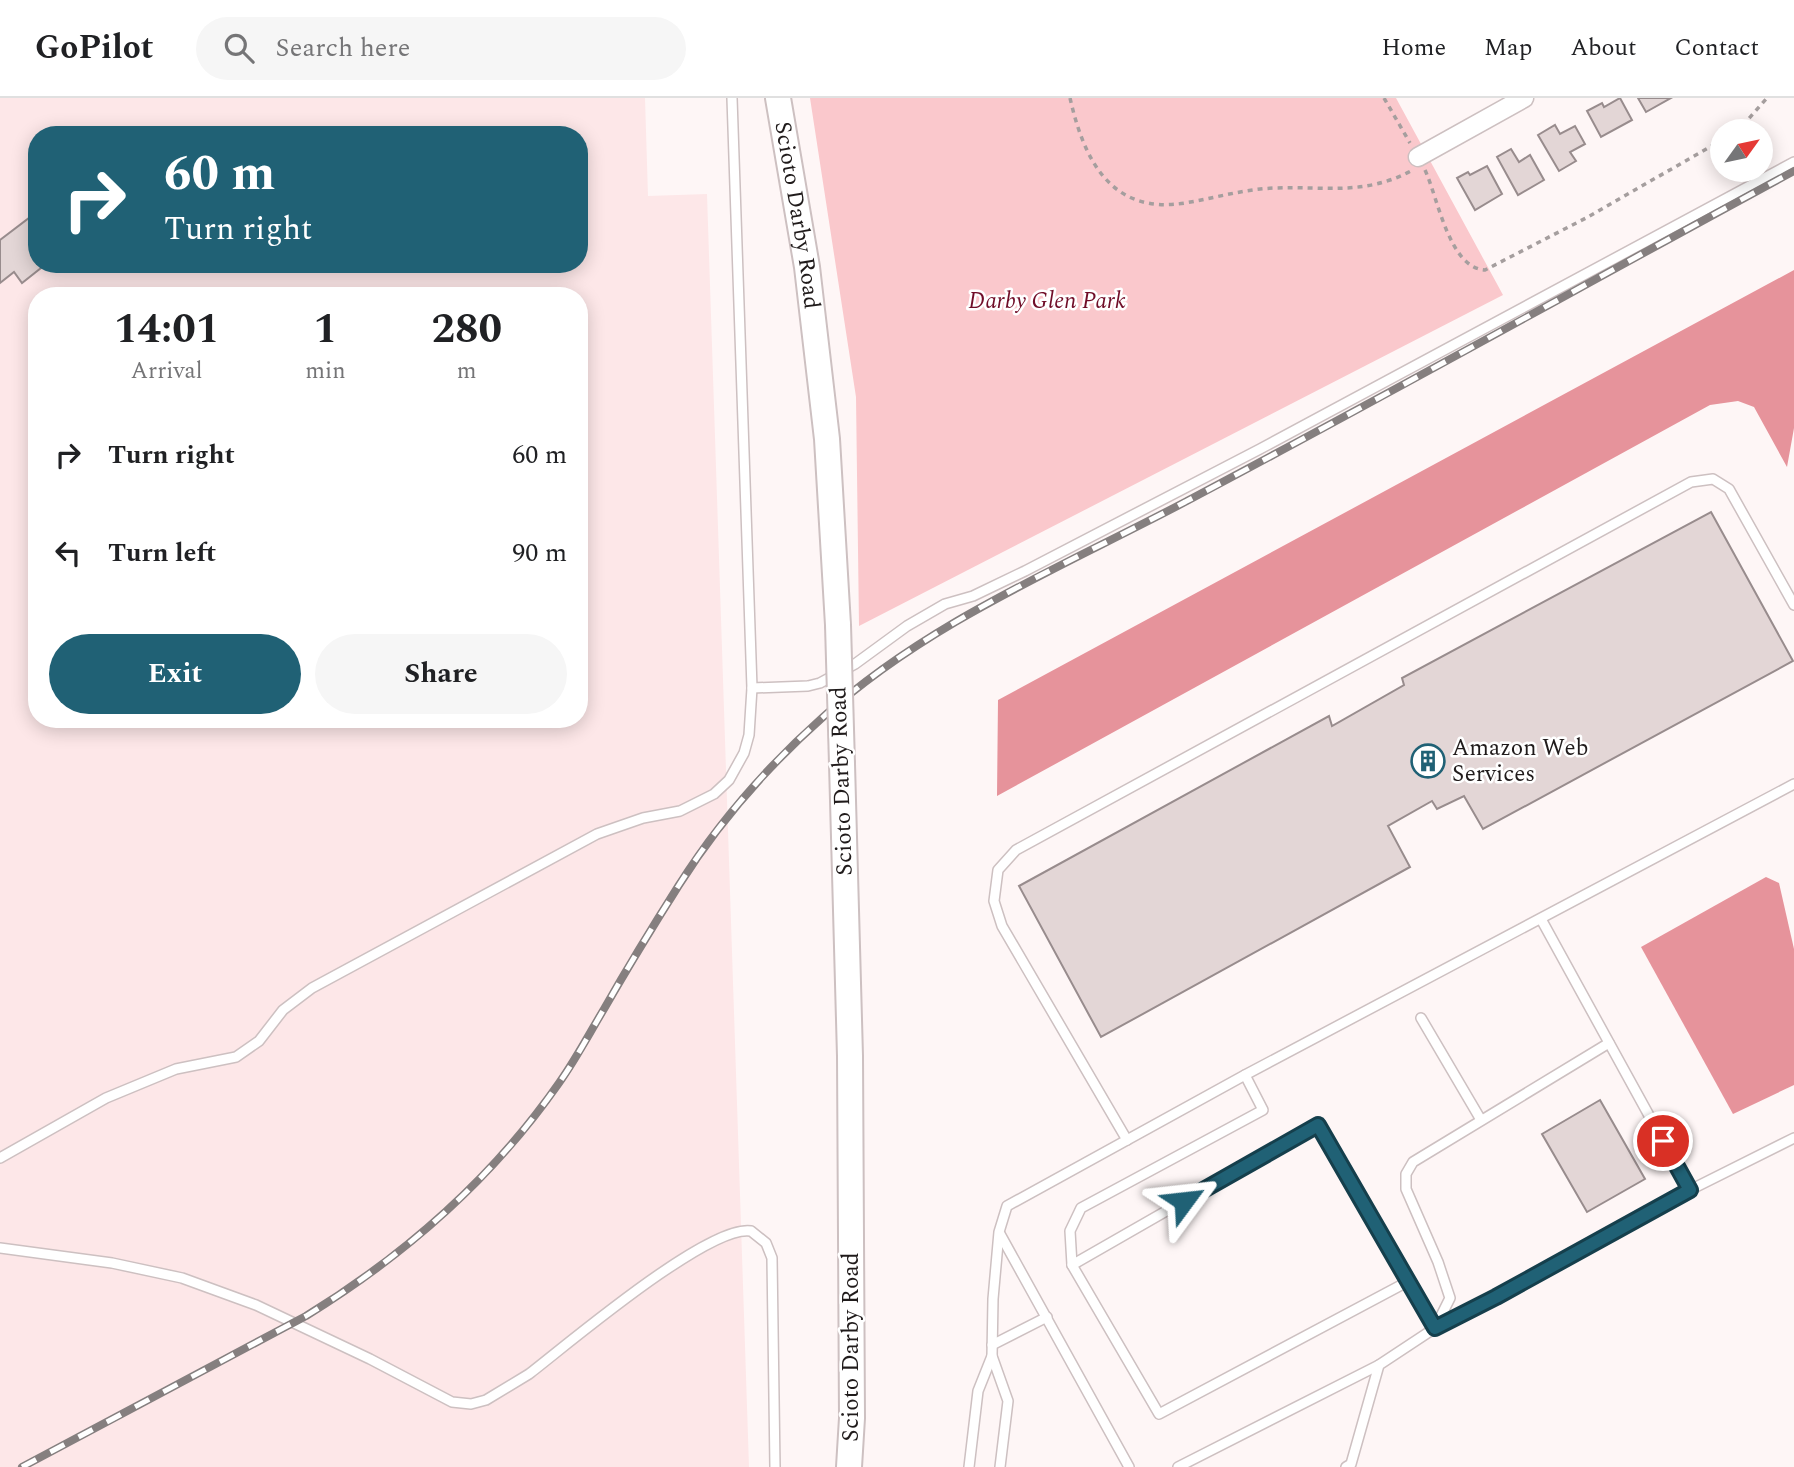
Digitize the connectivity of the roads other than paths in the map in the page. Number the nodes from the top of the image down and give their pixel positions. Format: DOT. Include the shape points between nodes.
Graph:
graph roads {
  1 [pos="732,98"];
  2 [pos="779,98"];
  3 [pos="1524,98"];
  4 [pos="1420,161"];
  5 [pos="1794,162"];
  6 [pos="1794,605"];
  7 [pos="752,688"];
  8 [pos="1794,784"];
  9 [pos="1541,919"];
  10 [pos="1421,1018"];
  11 [pos="1609,1043"];
  12 [pos="1245,1075"];
  13 [pos="1481,1120"];
  14 [pos="1794,1138"];
  15 [pos="1127,1140"];
  16 [pos="0,1158"];
  17 [pos="1690,1190"];
  18 [pos="999,1232"];
  19 [pos="0,1248"];
  20 [pos="1072,1265"];
  21 [pos="1407,1282"];
  22 [pos="1046,1317"];
  23 [pos="1435,1328"];
  24 [pos="992,1345"];
  25 [pos="992,1356"];
  26 [pos="1379,1365"];
  27 [pos="775,1467"];
  28 [pos="849,1467"];
  29 [pos="970,1467"];
  30 [pos="1000,1467"];
  31 [pos="1129,1467"];
  32 [pos="1178,1467"];
  33 [pos="1346,1467"];
  1 -- 7 [label="lane"];
  2 -- 28 [label="main road, Scioto Darby Road, bridge" via="807,267 827,439 838,625 850,1056"];
  3 -- 4 [label="street"];
  5 -- 7 [label="lane" via="1247,456 973,596 945,604 820,683"];
  6 -- 15 [label="lane" via="1729,489 1713,479 1691,482 1016,850 998,870 994,901 1002,926"];
  7 -- 16 [label="lane" via="744,753 729,780 714,794 680,811 597,834 312,988 283,1010 259,1041 236,1057 176,1069 106,1098"];
  8 -- 9 [label="lane"];
  9 -- 11 [label="lane"];
  9 -- 12 [label="lane"];
  10 -- 13 [label="lane"];
  11 -- 13 [label="lane"];
  11 -- 17 [label="lane"];
  12 -- 15 [label="lane"];
  12 -- 20 [label="lane" via="1263,1110 1080,1208 1070,1231"];
  13 -- 23 [label="lane" via="1413,1161 1406,1174 1406,1189 1450,1298"];
  14 -- 17 [label="lane"];
  15 -- 18 [label="lane" via="1007,1206"];
  17 -- 23 [label="lane"];
  18 -- 22 [label="lane"];
  18 -- 24 [label="lane"];
  19 -- 27 [label="lane" via="113,1263 182,1278 256,1305 452,1402 471,1404 504,1391 529,1374 692,1252 729,1233 751,1231 766,1243 772,1258"];
  20 -- 21 [label="lane" via="1159,1414"];
  20 -- 21 [label="lane" via="1318,1125"];
  21 -- 23 [label="lane"];
  22 -- 24 [label="lane"];
  22 -- 31 [label="lane"];
  23 -- 26 [label="lane"];
  24 -- 25 [label="lane"];
  25 -- 29 [label="lane" via="978,1391"];
  25 -- 30 [label="lane" via="1008,1401"];
  26 -- 32 [label="lane"];
  26 -- 33 [label="lane" via="1351,1464"];
}
